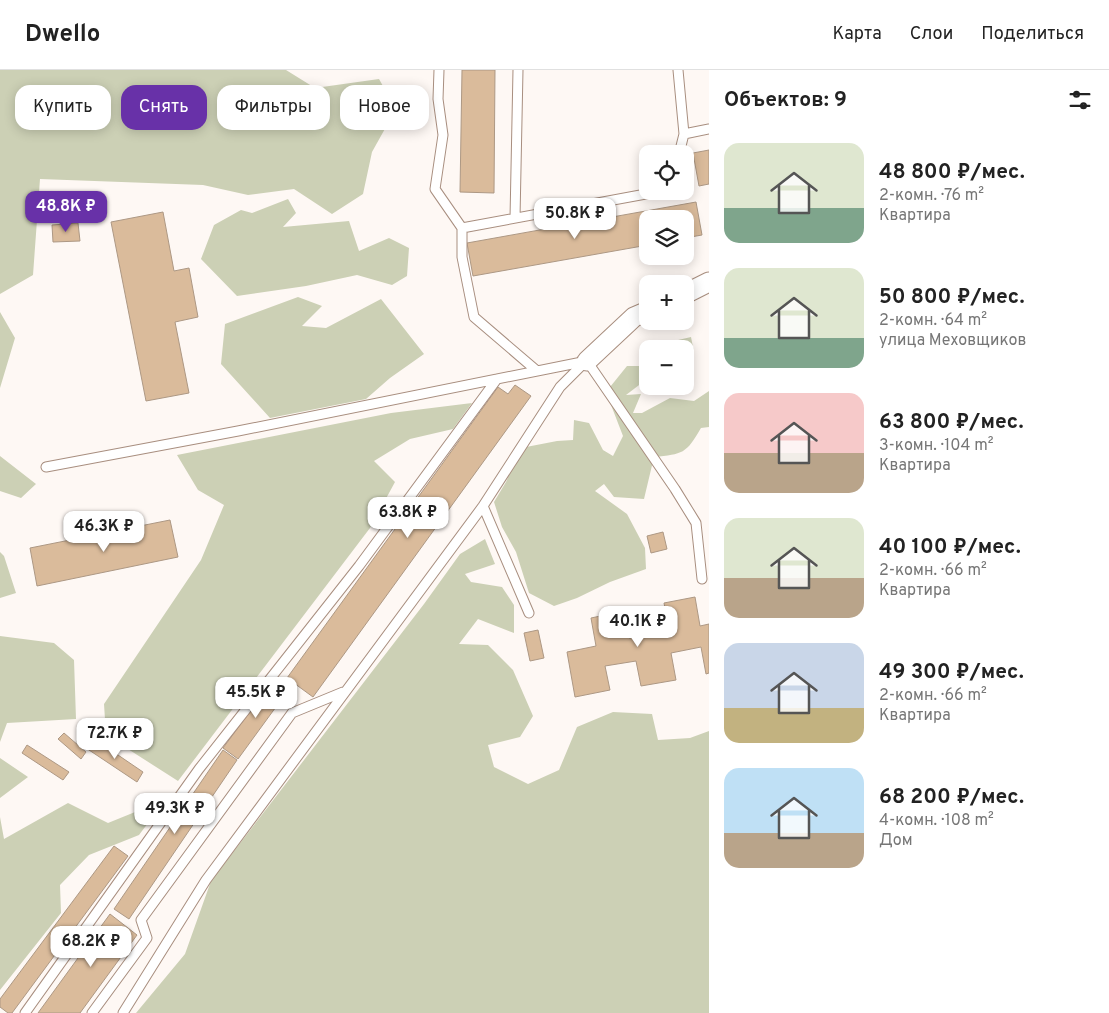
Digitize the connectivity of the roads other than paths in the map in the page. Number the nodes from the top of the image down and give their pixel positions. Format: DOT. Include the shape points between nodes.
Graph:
graph roads {
  1 [pos="440,70"];
  2 [pos="518,70"];
  3 [pos="678,70"];
  4 [pos="709,130"];
  5 [pos="684,134"];
  6 [pos="681,145"];
  7 [pos="639,195"];
  8 [pos="515,218"];
  9 [pos="462,228"];
  10 [pos="709,282"];
  11 [pos="694,290"];
  12 [pos="639,316"];
  13 [pos="586,361"];
  14 [pos="538,371"];
  15 [pos="497,380"];
  16 [pos="46,466"];
  17 [pos="483,506"];
  18 [pos="702,579"];
  19 [pos="529,613"];
  20 [pos="344,692"];
  21 [pos="25,1013"];
  22 [pos="92,1013"];
  23 [pos="123,1013"];
  1 -- 9 [label="lane" via="438,99 443,135 435,189"];
  2 -- 8 [label="lane"];
  3 -- 5 [label="lane"];
  4 -- 5 [label="lane"];
  5 -- 6 [label="lane"];
  7 -- 8 [label="lane"];
  8 -- 9 [label="lane"];
  9 -- 14 [label="lane" via="462,257 474,317"];
  10 -- 11 [label="street"];
  12 -- 13 [label="street"];
  13 -- 14 [label="lane"];
  13 -- 17 [label="lane" via="560,388"];
  13 -- 18 [label="lane" via="696,524"];
  14 -- 15 [label="lane"];
  15 -- 16 [label="lane"];
  15 -- 21 [label="lane" via="359,566 200,769"];
  17 -- 19 [label="lane"];
  17 -- 20 [label="lane"];
  20 -- 22 [label="lane" via="292,713 142,920 146,938"];
  20 -- 23 [label="lane" via="206,880"];
}
